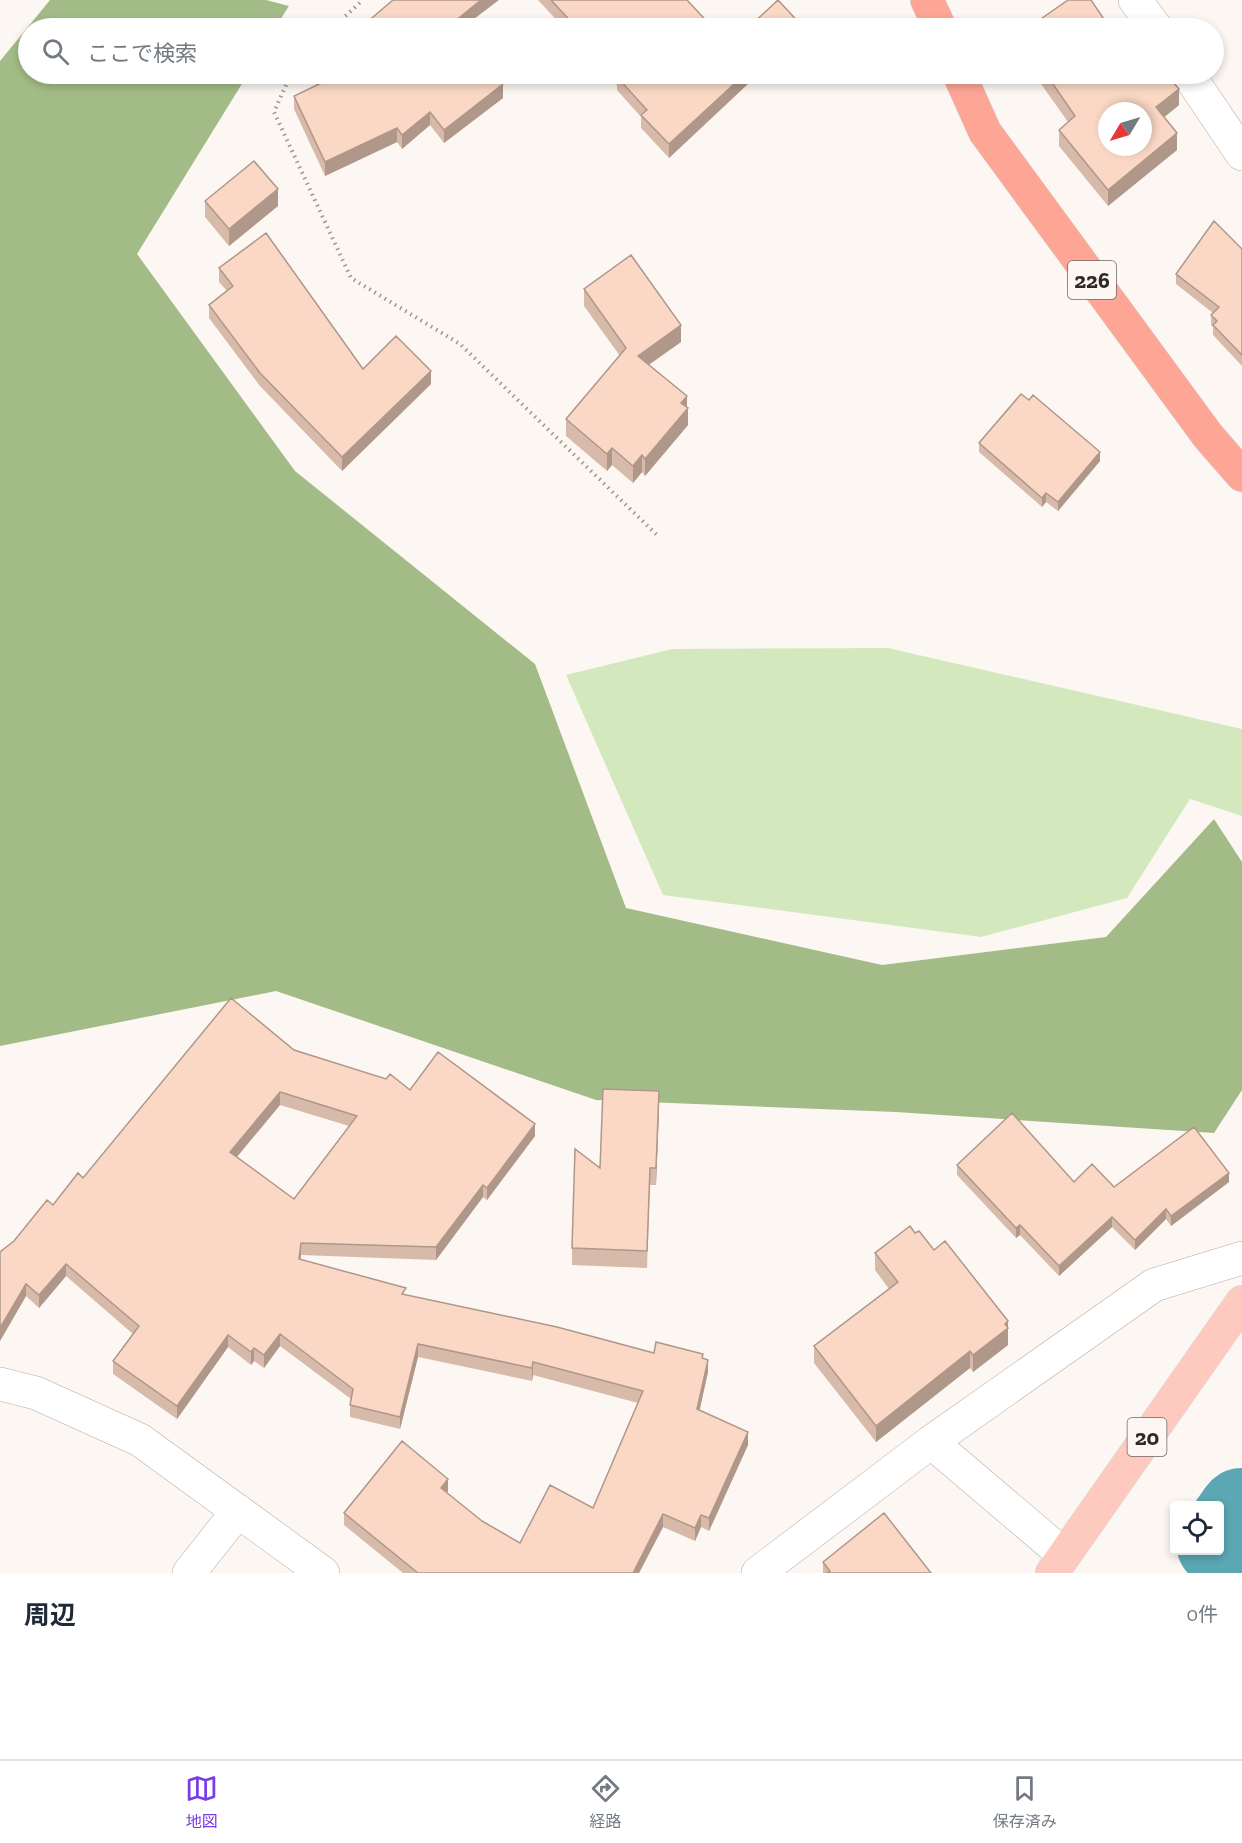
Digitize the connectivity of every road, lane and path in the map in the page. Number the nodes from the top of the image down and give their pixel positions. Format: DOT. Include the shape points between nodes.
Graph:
graph roads {
  1 [pos="363,0"];
  2 [pos="927,0"];
  3 [pos="1135,0"];
  4 [pos="343,18"];
  5 [pos="935,18"];
  6 [pos="1148,18"];
  7 [pos="287,84"];
  8 [pos="963,84"];
  9 [pos="1195,84"];
  10 [pos="1242,154"];
  11 [pos="1242,475"];
  12 [pos="659,537"];
  13 [pos="1242,1258"];
  14 [pos="1242,1302"];
  15 [pos="0,1384"];
  16 [pos="931,1442"];
  17 [pos="238,1510"];
  18 [pos="1058,1564"];
  19 [pos="189,1573"];
  20 [pos="323,1573"];
  21 [pos="758,1573"];
  1 -- 4 [label="path"];
  2 -- 5 [label="highway"];
  3 -- 6 [label="street"];
  7 -- 12 [label="path" via="274,112 351,278 460,344"];
  8 -- 11 [label="highway, 226" via="985,132 1208,436"];
  9 -- 10 [label="street"];
  13 -- 16 [label="street" via="1154,1285"];
  14 -- 18 [label="main road, 20"];
  15 -- 17 [label="street" via="36,1393 140,1440"];
  16 -- 18 [label="street"];
  16 -- 21 [label="street"];
  17 -- 19 [label="street"];
  17 -- 20 [label="street"];
}
